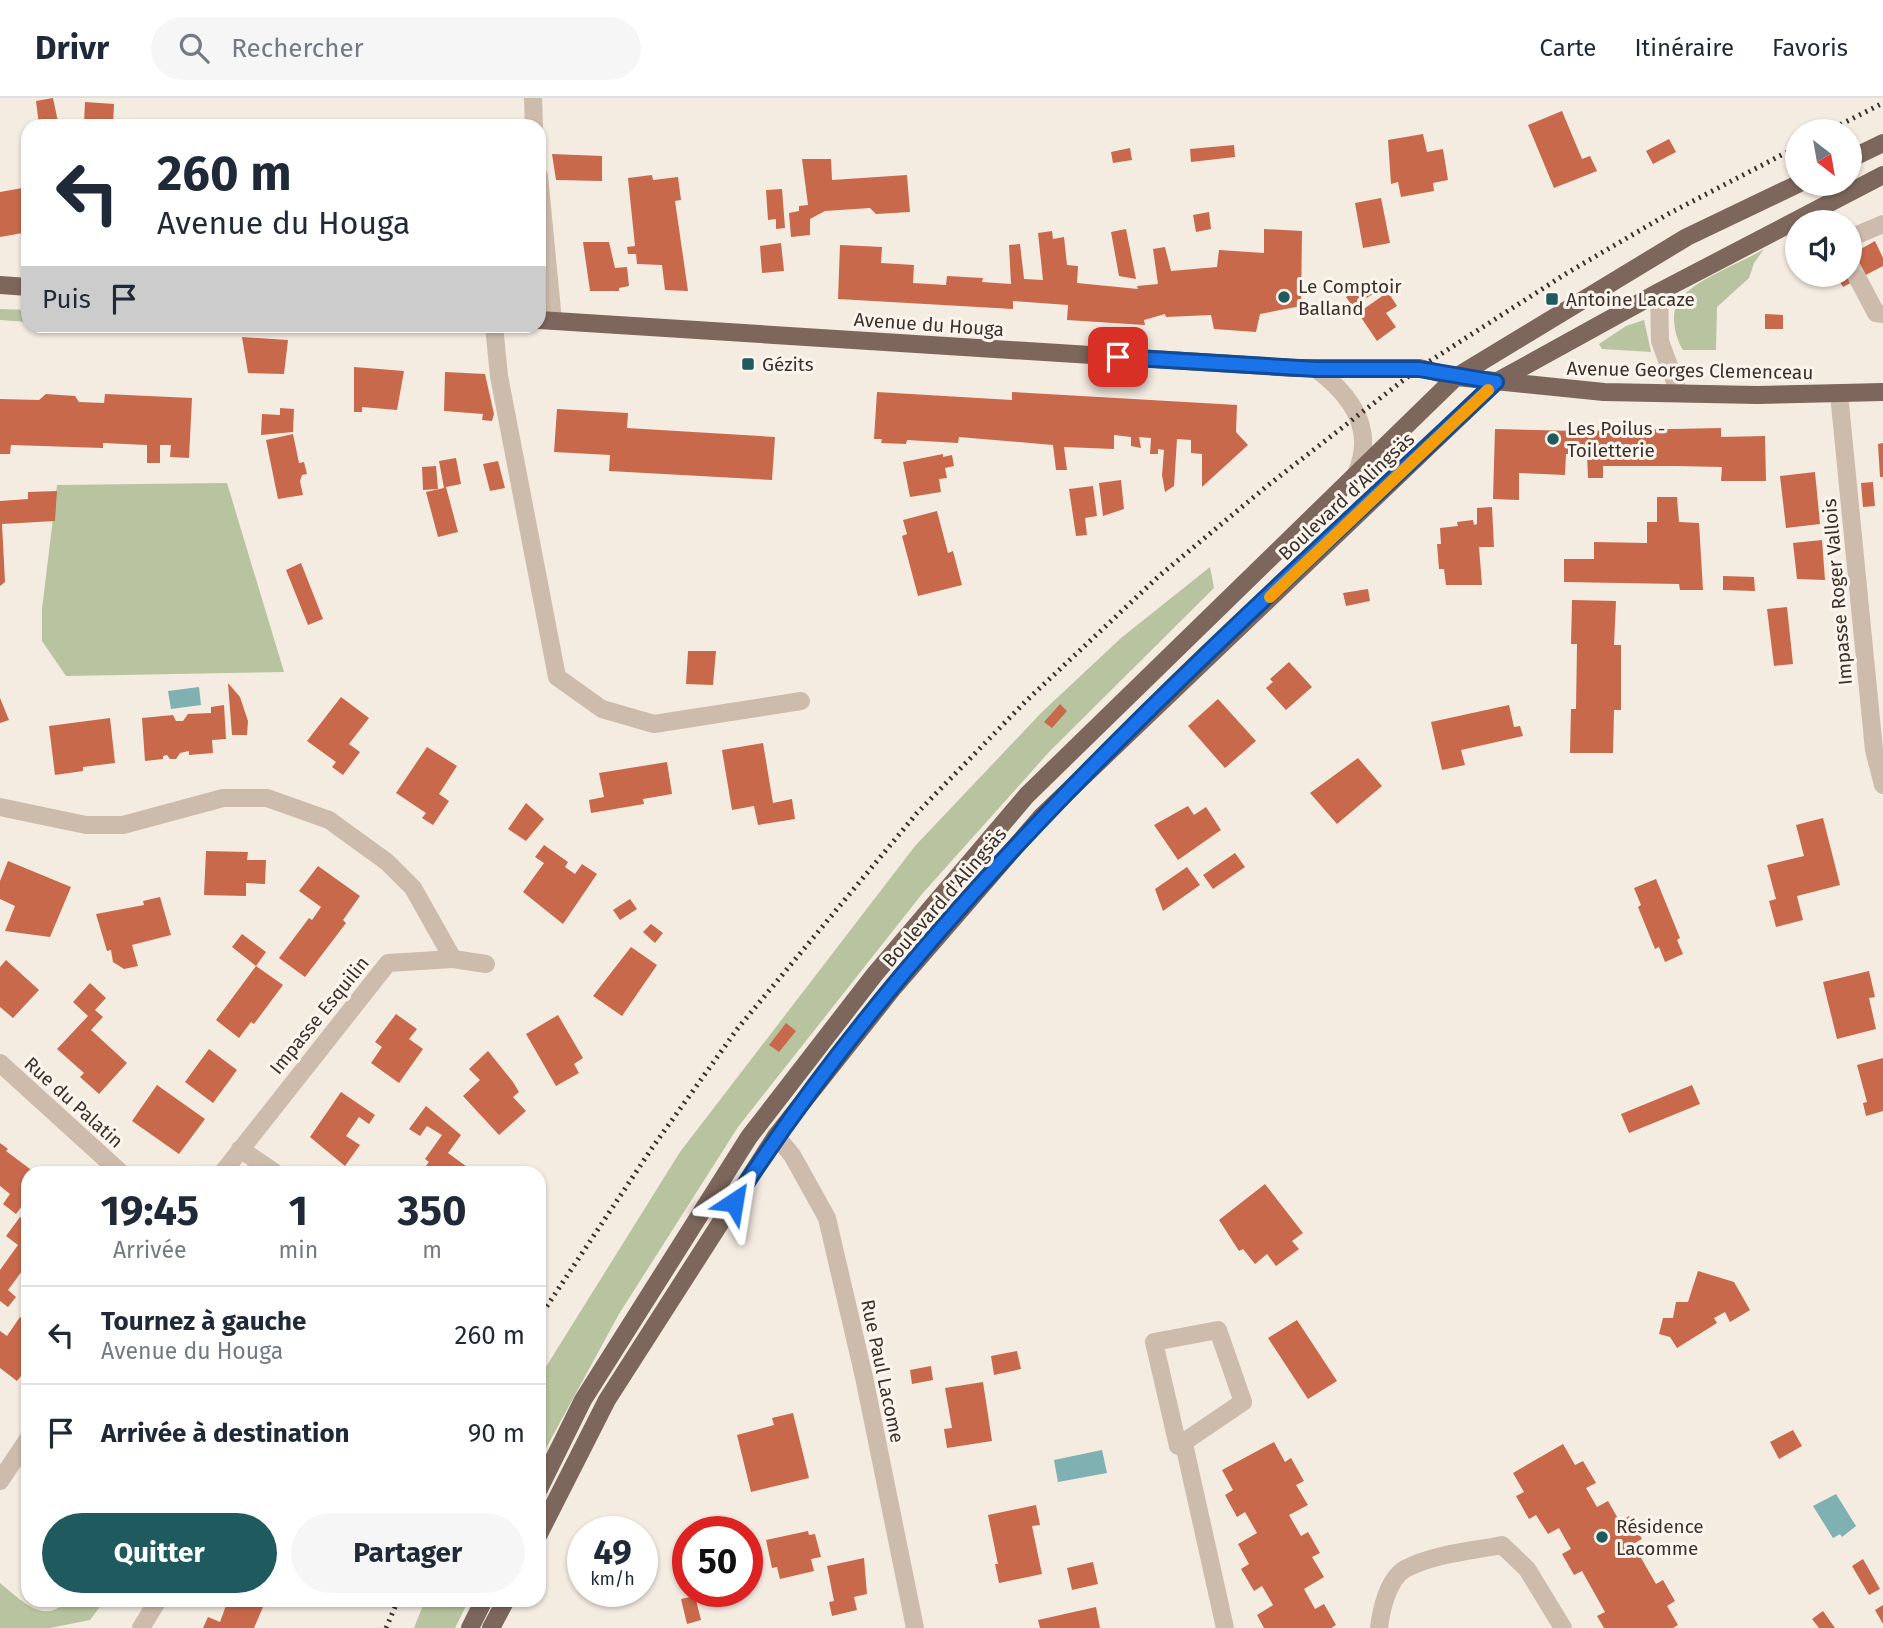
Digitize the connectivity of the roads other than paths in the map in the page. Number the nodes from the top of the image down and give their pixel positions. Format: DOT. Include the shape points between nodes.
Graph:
graph roads {
  1 [pos="533,98"];
  2 [pos="534,119"];
  3 [pos="1883,144"];
  4 [pos="1862,154"];
  5 [pos="1883,175"];
  6 [pos="1785,190"];
  7 [pos="1883,224"];
  8 [pos="1862,233"];
  9 [pos="0,285"];
  10 [pos="21,286"];
  11 [pos="1862,287"];
  12 [pos="1659,292"];
  13 [pos="1883,314"];
  14 [pos="546,321"];
  15 [pos="495,333"];
  16 [pos="1316,369"];
  17 [pos="1456,377"];
  18 [pos="1496,382"];
  19 [pos="1883,392"];
  20 [pos="1679,393"];
  21 [pos="1839,394"];
  22 [pos="1356,474"];
  23 [pos="801,701"];
  24 [pos="1883,785"];
  25 [pos="0,807"];
  26 [pos="453,959"];
  27 [pos="486,964"];
  28 [pos="0,1063"];
  29 [pos="776,1136"];
  30 [pos="240,1149"];
  31 [pos="113,1166"];
  32 [pos="227,1166"];
  33 [pos="265,1166"];
  34 [pos="1184,1444"];
  35 [pos="21,1450"];
  36 [pos="546,1475"];
  37 [pos="0,1481"];
  38 [pos="546,1520"];
  39 [pos="154,1607"];
  40 [pos="480,1607"];
  41 [pos="502,1607"];
  42 [pos="141,1628"];
  43 [pos="470,1628"];
  44 [pos="491,1628"];
  45 [pos="915,1628"];
  46 [pos="1225,1628"];
  47 [pos="1379,1628"];
  48 [pos="1563,1628"];
  1 -- 2 [label="street"];
  3 -- 4 [label="main road"];
  5 -- 12 [label="main road, Boulevard d'Alingsäs"];
  6 -- 17 [label="main road, Boulevard d'Alingsäs" via="1687,237"];
  7 -- 8 [label="street"];
  9 -- 10 [label="main road"];
  11 -- 13 [label="street" via="1876,313"];
  12 -- 18 [label="main road, Boulevard d'Alingsäs"];
  12 -- 20 [label="street" via="1660,341"];
  14 -- 16 [label="main road, Avenue du Houga"];
  15 -- 23 [label="street" via="557,677 602,709 654,724"];
  16 -- 17 [label="main road, Avenue du Houga" via="1419,369"];
  16 -- 22 [label="street" via="1348,397 1358,415 1364,448"];
  17 -- 18 [label="main road, Avenue du Houga"];
  17 -- 22 [label="main road, Boulevard d'Alingsäs"];
  18 -- 20 [label="main road, Avenue Georges Clemenceau" via="1604,392"];
  18 -- 29 [label="main road, Boulevard d'Alingsäs" via="1042,816 894,987"];
  19 -- 21 [label="main road, Avenue Georges Clemenceau"];
  20 -- 21 [label="main road, Avenue Georges Clemenceau"];
  21 -- 24 [label="street, Impasse Roger Vallois" via="1874,750"];
  22 -- 36 [label="main road, Boulevard d'Alingsäs" via="1027,795 874,974 749,1137 583,1401"];
  25 -- 26 [label="street" via="86,825 123,825 223,798 267,798 329,820 387,862 413,888"];
  26 -- 27 [label="street, Impasse Esquilin"];
  26 -- 30 [label="street, Impasse Esquilin" via="388,963"];
  28 -- 31 [label="street, Rue du Palatin"];
  29 -- 38 [label="main road, Boulevard d'Alingsäs" via="607,1400"];
  29 -- 45 [label="street, Rue Paul Lacome" via="792,1155 827,1218"];
  30 -- 32 [label="street, Impasse Esquilin"];
  30 -- 33 [label="street"];
  34 -- 34 [label="street" via="1243,1402 1218,1330 1154,1342 1178,1446"];
  34 -- 46 [label="street"];
  35 -- 37 [label="street"];
  39 -- 42 [label="street"];
  40 -- 43 [label="main road"];
  41 -- 44 [label="main road"];
  47 -- 48 [label="street" via="1382,1604 1403,1570 1502,1545 1527,1569"];
}
